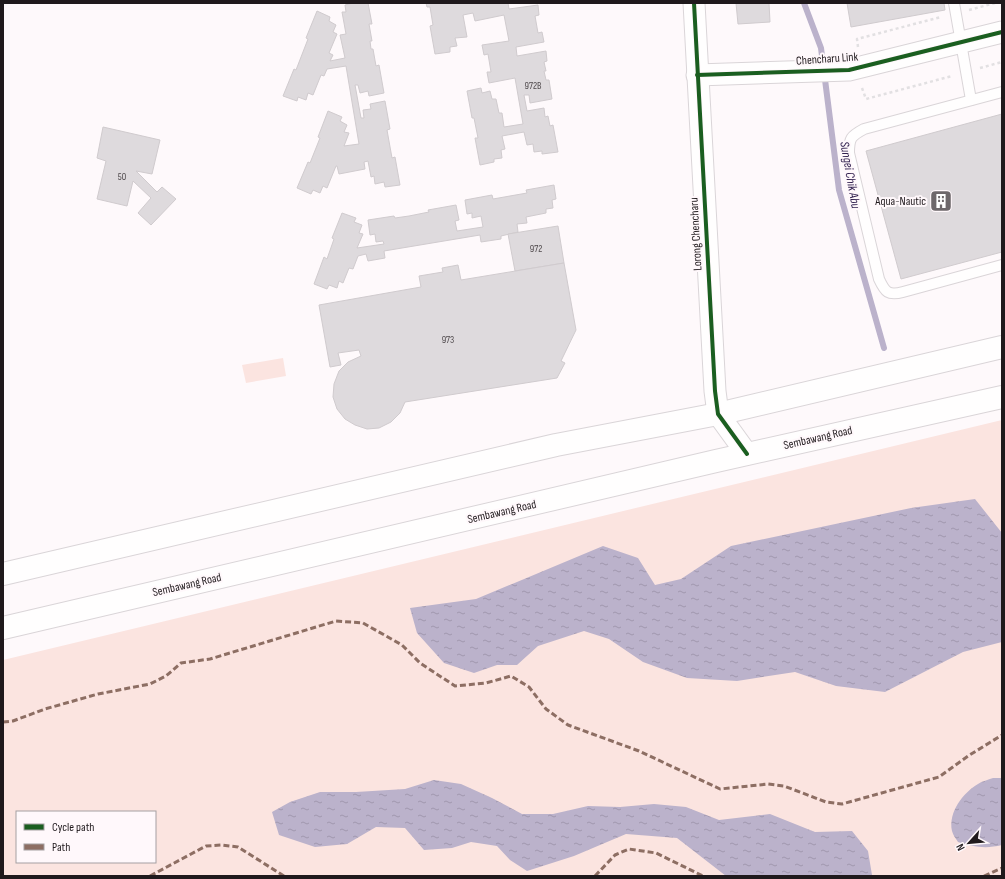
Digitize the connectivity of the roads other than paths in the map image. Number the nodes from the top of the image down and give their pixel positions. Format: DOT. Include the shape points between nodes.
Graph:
graph roads {
  1 [pos="694,3"];
  2 [pos="954,3"];
  3 [pos="1002,32"];
  4 [pos="961,43"];
  5 [pos="697,76"];
  6 [pos="1002,92"];
  7 [pos="971,100"];
  8 [pos="1002,265"];
  9 [pos="1002,347"];
  10 [pos="1002,397"];
  11 [pos="718,414"];
  12 [pos="747,454"];
  13 [pos="3,574"];
  14 [pos="3,628"];
  1 -- 5 [label="street, Lorong Chencharu"];
  2 -- 4 [label="lane"];
  3 -- 4 [label="street, Chencharu Link"];
  4 -- 5 [label="street, Chencharu Link" via="856,75 793,72"];
  4 -- 7 [label="lane"];
  5 -- 11 [label="street, Lorong Chencharu"];
  6 -- 7 [label="lane"];
  7 -- 8 [label="lane" via="864,129 850,138 849,153 879,279 883,289 888,293 894,294"];
  9 -- 11 [label="main road"];
  10 -- 12 [label="main road, Sembawang Road"];
  11 -- 12 [label="street, Lorong Chencharu"];
  11 -- 13 [label="main road" via="556,446"];
  12 -- 14 [label="main road, Sembawang Road"];
}
